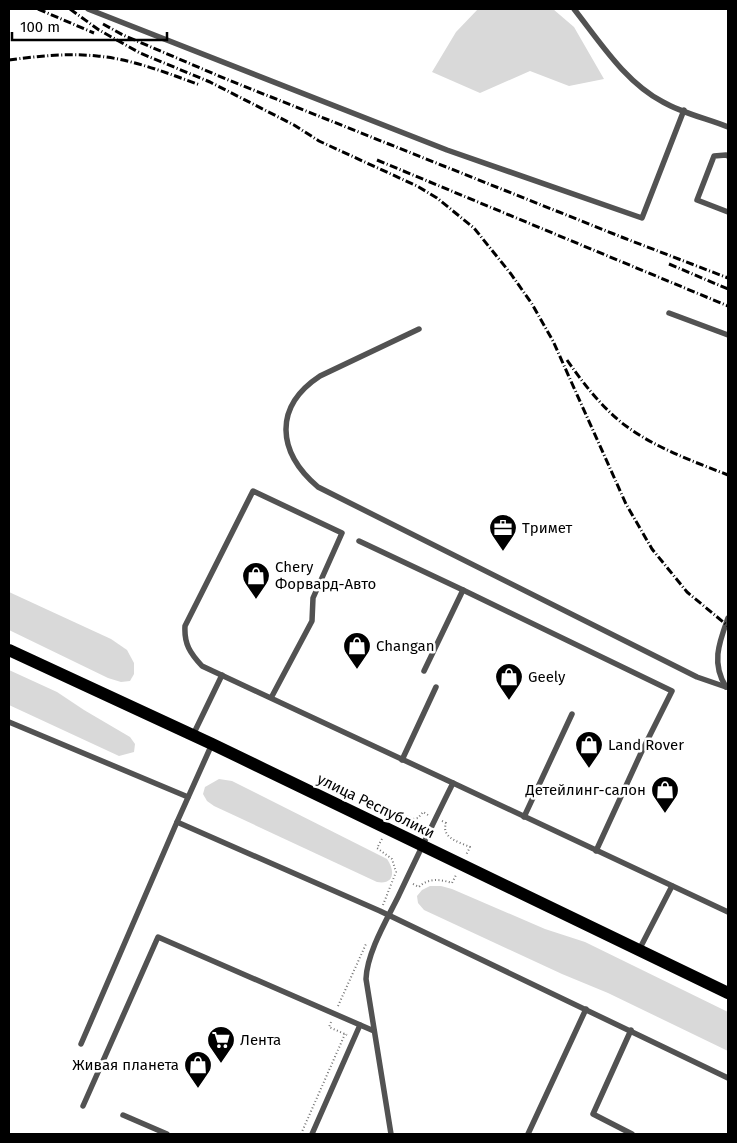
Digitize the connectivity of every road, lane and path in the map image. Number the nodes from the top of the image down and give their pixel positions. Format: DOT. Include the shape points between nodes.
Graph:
graph roads {
  1 [pos="88,9"];
  2 [pos="574,9"];
  3 [pos="684,110"];
  4 [pos="728,127"];
  5 [pos="728,148"];
  6 [pos="727,155"];
  7 [pos="728,212"];
  8 [pos="669,313"];
  9 [pos="419,328"];
  10 [pos="728,335"];
  11 [pos="359,542"];
  12 [pos="463,590"];
  13 [pos="728,618"];
  14 [pos="9,650"];
  15 [pos="424,671"];
  16 [pos="222,675"];
  17 [pos="436,686"];
  18 [pos="727,688"];
  19 [pos="272,698"];
  20 [pos="572,714"];
  21 [pos="9,722"];
  22 [pos="193,735"];
  23 [pos="212,744"];
  24 [pos="402,760"];
  25 [pos="452,783"];
  26 [pos="188,797"];
  27 [pos="396,811"];
  28 [pos="423,812"];
  29 [pos="524,817"];
  30 [pos="177,822"];
  31 [pos="446,823"];
  32 [pos="422,846"];
  33 [pos="470,847"];
  34 [pos="378,848"];
  35 [pos="596,851"];
  36 [pos="452,883"];
  37 [pos="672,886"];
  38 [pos="419,887"];
  39 [pos="380,911"];
  40 [pos="728,912"];
  41 [pos="389,915"];
  42 [pos="369,937"];
  43 [pos="639,950"];
  44 [pos="728,993"];
  45 [pos="586,1009"];
  46 [pos="335,1014"];
  47 [pos="360,1025"];
  48 [pos="631,1030"];
  49 [pos="374,1031"];
  50 [pos="345,1034"];
  51 [pos="354,1038"];
  52 [pos="81,1044"];
  53 [pos="728,1078"];
  54 [pos="83,1106"];
  55 [pos="123,1115"];
  56 [pos="167,1134"];
  57 [pos="301,1134"];
  58 [pos="312,1134"];
  59 [pos="391,1134"];
  60 [pos="528,1134"];
  61 [pos="632,1134"];
  1 -- 3 [label="lane" via="438,146 642,218"];
  2 -- 3 [label="lane" via="621,68 640,86 664,103"];
  3 -- 4 [label="lane"];
  5 -- 6 [label="lane"];
  6 -- 7 [label="lane" via="714,156 697,200"];
  8 -- 10 [label="lane"];
  9 -- 18 [label="lane" via="320,376 298,395 287,419 287,443 306,477 318,487 626,642"];
  11 -- 12 [label="lane"];
  12 -- 15 [label="lane"];
  12 -- 35 [label="lane" via="672,691"];
  13 -- 18 [label="lane" via="717,657 719,675"];
  14 -- 22 [label="main road, улица Республики"];
  16 -- 19 [label="lane"];
  16 -- 19 [label="lane" via="202,666 193,656 184,637 185,626 253,491 342,533 313,598 312,622"];
  16 -- 22 [label="lane"];
  17 -- 24 [label="lane"];
  19 -- 24 [label="lane"];
  20 -- 29 [label="lane"];
  21 -- 26 [label="lane"];
  22 -- 23 [label="main road, улица Республики"];
  23 -- 26 [label="lane"];
  23 -- 32 [label="main road, улица Республики"];
  24 -- 25 [label="lane"];
  25 -- 29 [label="lane"];
  25 -- 32 [label="lane"];
  26 -- 30 [label="lane"];
  27 -- 28 [label="path" via="413,819"];
  29 -- 35 [label="lane"];
  30 -- 39 [label="lane"];
  30 -- 52 [label="lane"];
  31 -- 33 [label="path" via="448,837"];
  32 -- 41 [label="lane"];
  32 -- 43 [label="main road, улица Республики"];
  34 -- 39 [label="path" via="392,859 396,872"];
  35 -- 37 [label="lane"];
  36 -- 38 [label="path" via="438,880"];
  37 -- 40 [label="lane"];
  37 -- 43 [label="lane"];
  39 -- 41 [label="lane"];
  41 -- 45 [label="lane"];
  41 -- 49 [label="lane" via="366,971"];
  42 -- 46 [label="path"];
  43 -- 44 [label="main road, улица Республики"];
  45 -- 48 [label="lane"];
  45 -- 60 [label="lane"];
  46 -- 47 [label="lane"];
  46 -- 50 [label="path" via="329,1027"];
  46 -- 54 [label="lane" via="158,937"];
  47 -- 49 [label="lane"];
  47 -- 51 [label="lane"];
  48 -- 53 [label="lane"];
  48 -- 61 [label="lane" via="592,1114"];
  49 -- 59 [label="lane"];
  50 -- 51 [label="path"];
  50 -- 57 [label="path"];
  51 -- 58 [label="lane"];
  55 -- 56 [label="lane"];
}
